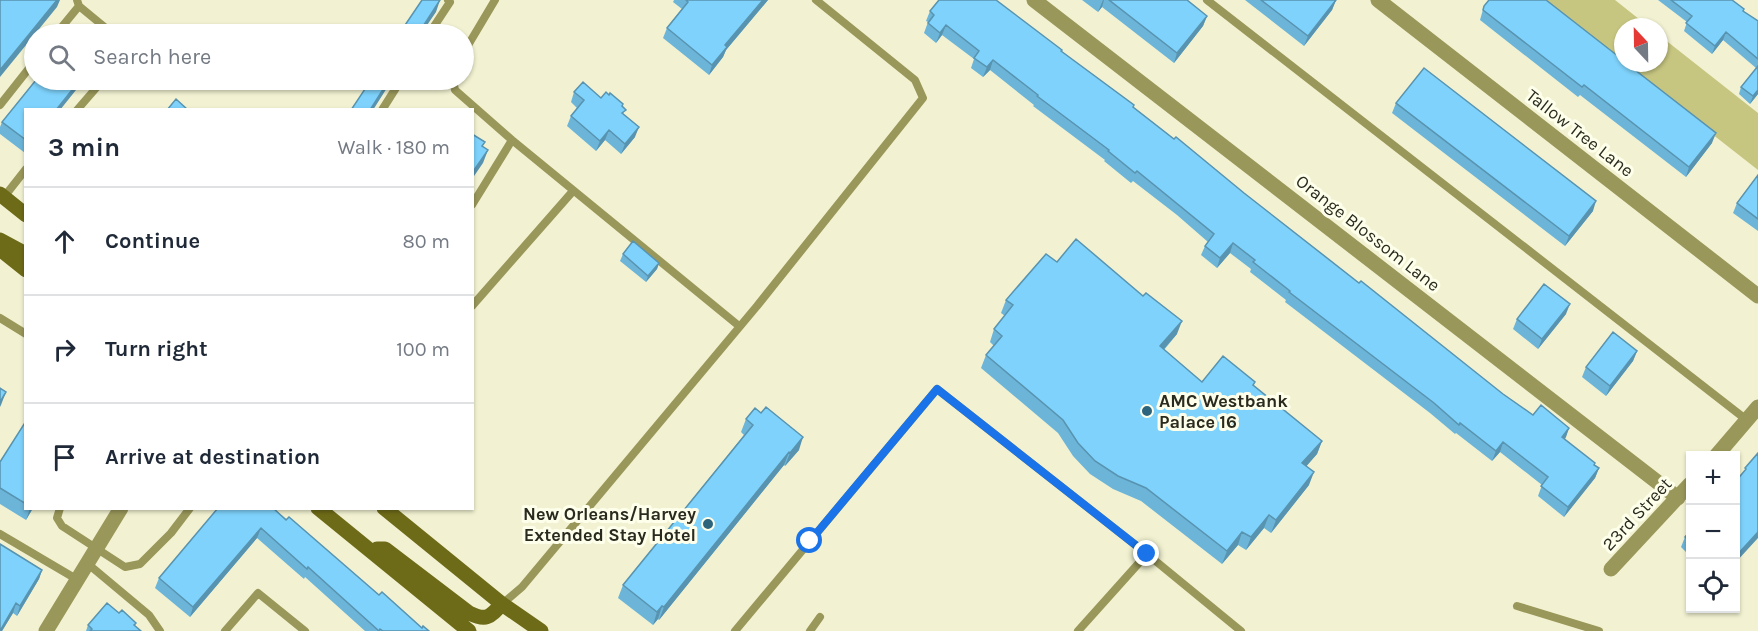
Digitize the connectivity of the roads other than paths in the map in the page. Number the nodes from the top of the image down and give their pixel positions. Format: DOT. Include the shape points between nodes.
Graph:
graph roads {
  1 [pos="495,0"];
  2 [pos="816,0"];
  3 [pos="1034,0"];
  4 [pos="1207,0"];
  5 [pos="1378,0"];
  6 [pos="450,1"];
  7 [pos="78,3"];
  8 [pos="63,24"];
  9 [pos="102,24"];
  10 [pos="435,24"];
  11 [pos="474,35"];
  12 [pos="24,75"];
  13 [pos="94,90"];
  14 [pos="395,90"];
  15 [pos="455,90"];
  16 [pos="0,105"];
  17 [pos="79,108"];
  18 [pos="383,108"];
  19 [pos="512,140"];
  20 [pos="24,171"];
  21 [pos="573,191"];
  22 [pos="2,196"];
  23 [pos="474,202"];
  24 [pos="24,213"];
  25 [pos="0,240"];
  26 [pos="0,249"];
  27 [pos="24,253"];
  28 [pos="24,268"];
  29 [pos="1758,296"];
  30 [pos="474,304"];
  31 [pos="0,318"];
  32 [pos="739,326"];
  33 [pos="24,333"];
  34 [pos="1758,407"];
  35 [pos="1748,421"];
  36 [pos="1721,451"];
  37 [pos="1686,489"];
  38 [pos="1678,498"];
  39 [pos="59,510"];
  40 [pos="120,510"];
  41 [pos="188,510"];
  42 [pos="320,510"];
  43 [pos="386,510"];
  44 [pos="0,534"];
  45 [pos="97,549"];
  46 [pos="368,549"];
  47 [pos="1147,554"];
  48 [pos="88,564"];
  49 [pos="1611,569"];
  50 [pos="78,580"];
  51 [pos="502,604"];
  52 [pos="1517,606"];
  53 [pos="820,617"];
  54 [pos="46,631"];
  55 [pos="160,631"];
  56 [pos="225,631"];
  57 [pos="305,631"];
  58 [pos="469,631"];
  59 [pos="541,631"];
  60 [pos="735,631"];
  61 [pos="810,631"];
  62 [pos="1078,631"];
  63 [pos="1241,631"];
  64 [pos="1599,631"];
  1 -- 11 [label="lane"];
  2 -- 32 [label="lane" via="915,80 923,98"];
  3 -- 38 [label="street, Orange Blossom Lane"];
  4 -- 35 [label="lane"];
  5 -- 29 [label="street, Tallow Tree Lane"];
  6 -- 10 [label="lane"];
  7 -- 8 [label="lane"];
  7 -- 9 [label="lane"];
  12 -- 16 [label="lane"];
  13 -- 17 [label="lane"];
  14 -- 18 [label="lane"];
  15 -- 19 [label="lane"];
  19 -- 21 [label="lane"];
  19 -- 23 [label="lane"];
  20 -- 22 [label="lane"];
  21 -- 30 [label="lane"];
  21 -- 32 [label="lane"];
  22 -- 24 [label="street"];
  25 -- 27 [label="street"];
  26 -- 28 [label="street"];
  31 -- 33 [label="lane"];
  32 -- 51 [label="lane" via="522,587"];
  34 -- 35 [label="street"];
  35 -- 36 [label="street"];
  37 -- 38 [label="street, 23rd Street"];
  38 -- 49 [label="street, 23rd Street"];
  39 -- 45 [label="lane" via="57,518 62,526"];
  40 -- 45 [label="street"];
  41 -- 45 [label="lane" via="140,564 125,567"];
  42 -- 46 [label="street"];
  43 -- 51 [label="street"];
  44 -- 50 [label="lane"];
  45 -- 48 [label="street"];
  46 -- 51 [label="street" via="385,549 474,616 488,617"];
  46 -- 58 [label="street"];
  47 -- 60 [label="lane" via="937,389"];
  47 -- 62 [label="lane"];
  47 -- 63 [label="lane"];
  48 -- 50 [label="street"];
  48 -- 55 [label="lane" via="149,615"];
  50 -- 54 [label="street"];
  51 -- 59 [label="street"];
  52 -- 64 [label="lane"];
  53 -- 61 [label="lane"];
  56 -- 57 [label="lane" via="258,593"];
}
